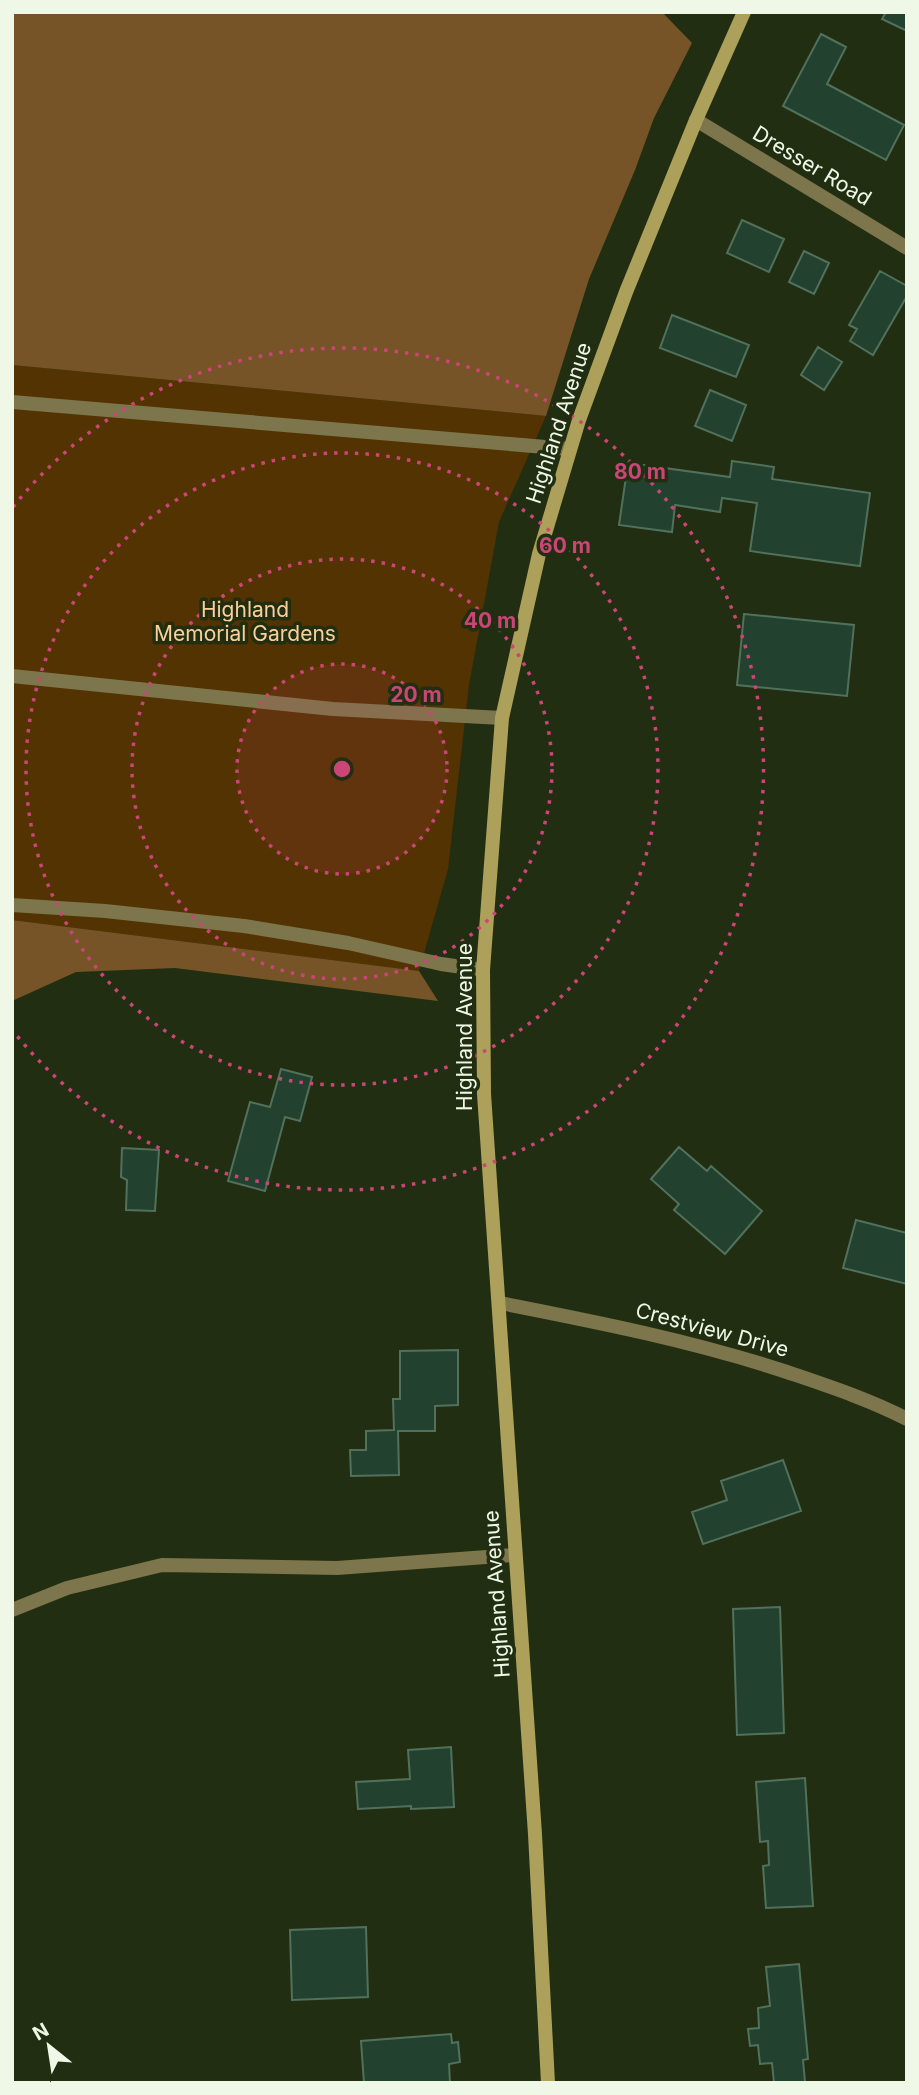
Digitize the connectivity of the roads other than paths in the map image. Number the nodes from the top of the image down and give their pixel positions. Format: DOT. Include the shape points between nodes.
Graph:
graph roads {
  1 [pos="744,12"];
  2 [pos="696,120"];
  3 [pos="907,248"];
  4 [pos="12,402"];
  5 [pos="569,449"];
  6 [pos="12,676"];
  7 [pos="502,718"];
  8 [pos="12,905"];
  9 [pos="483,970"];
  10 [pos="500,1303"];
  11 [pos="907,1419"];
  12 [pos="514,1555"];
  13 [pos="12,1611"];
  14 [pos="548,2083"];
  1 -- 2 [label="street, Highland Avenue"];
  2 -- 3 [label="street, Dresser Road"];
  2 -- 5 [label="street, Highland Avenue"];
  4 -- 5 [label="street"];
  5 -- 7 [label="street, Highland Avenue" via="539,554"];
  6 -- 7 [label="street" via="333,709"];
  7 -- 9 [label="street, Highland Avenue"];
  8 -- 9 [label="street" via="244,926"];
  9 -- 10 [label="street, Highland Avenue" via="484,1094"];
  10 -- 11 [label="street, Crestview Drive" via="722,1351 854,1394"];
  10 -- 12 [label="street, Highland Avenue"];
  12 -- 13 [label="street" via="337,1568 162,1565 67,1588"];
  12 -- 14 [label="street, Highland Avenue" via="536,1834"];
}
